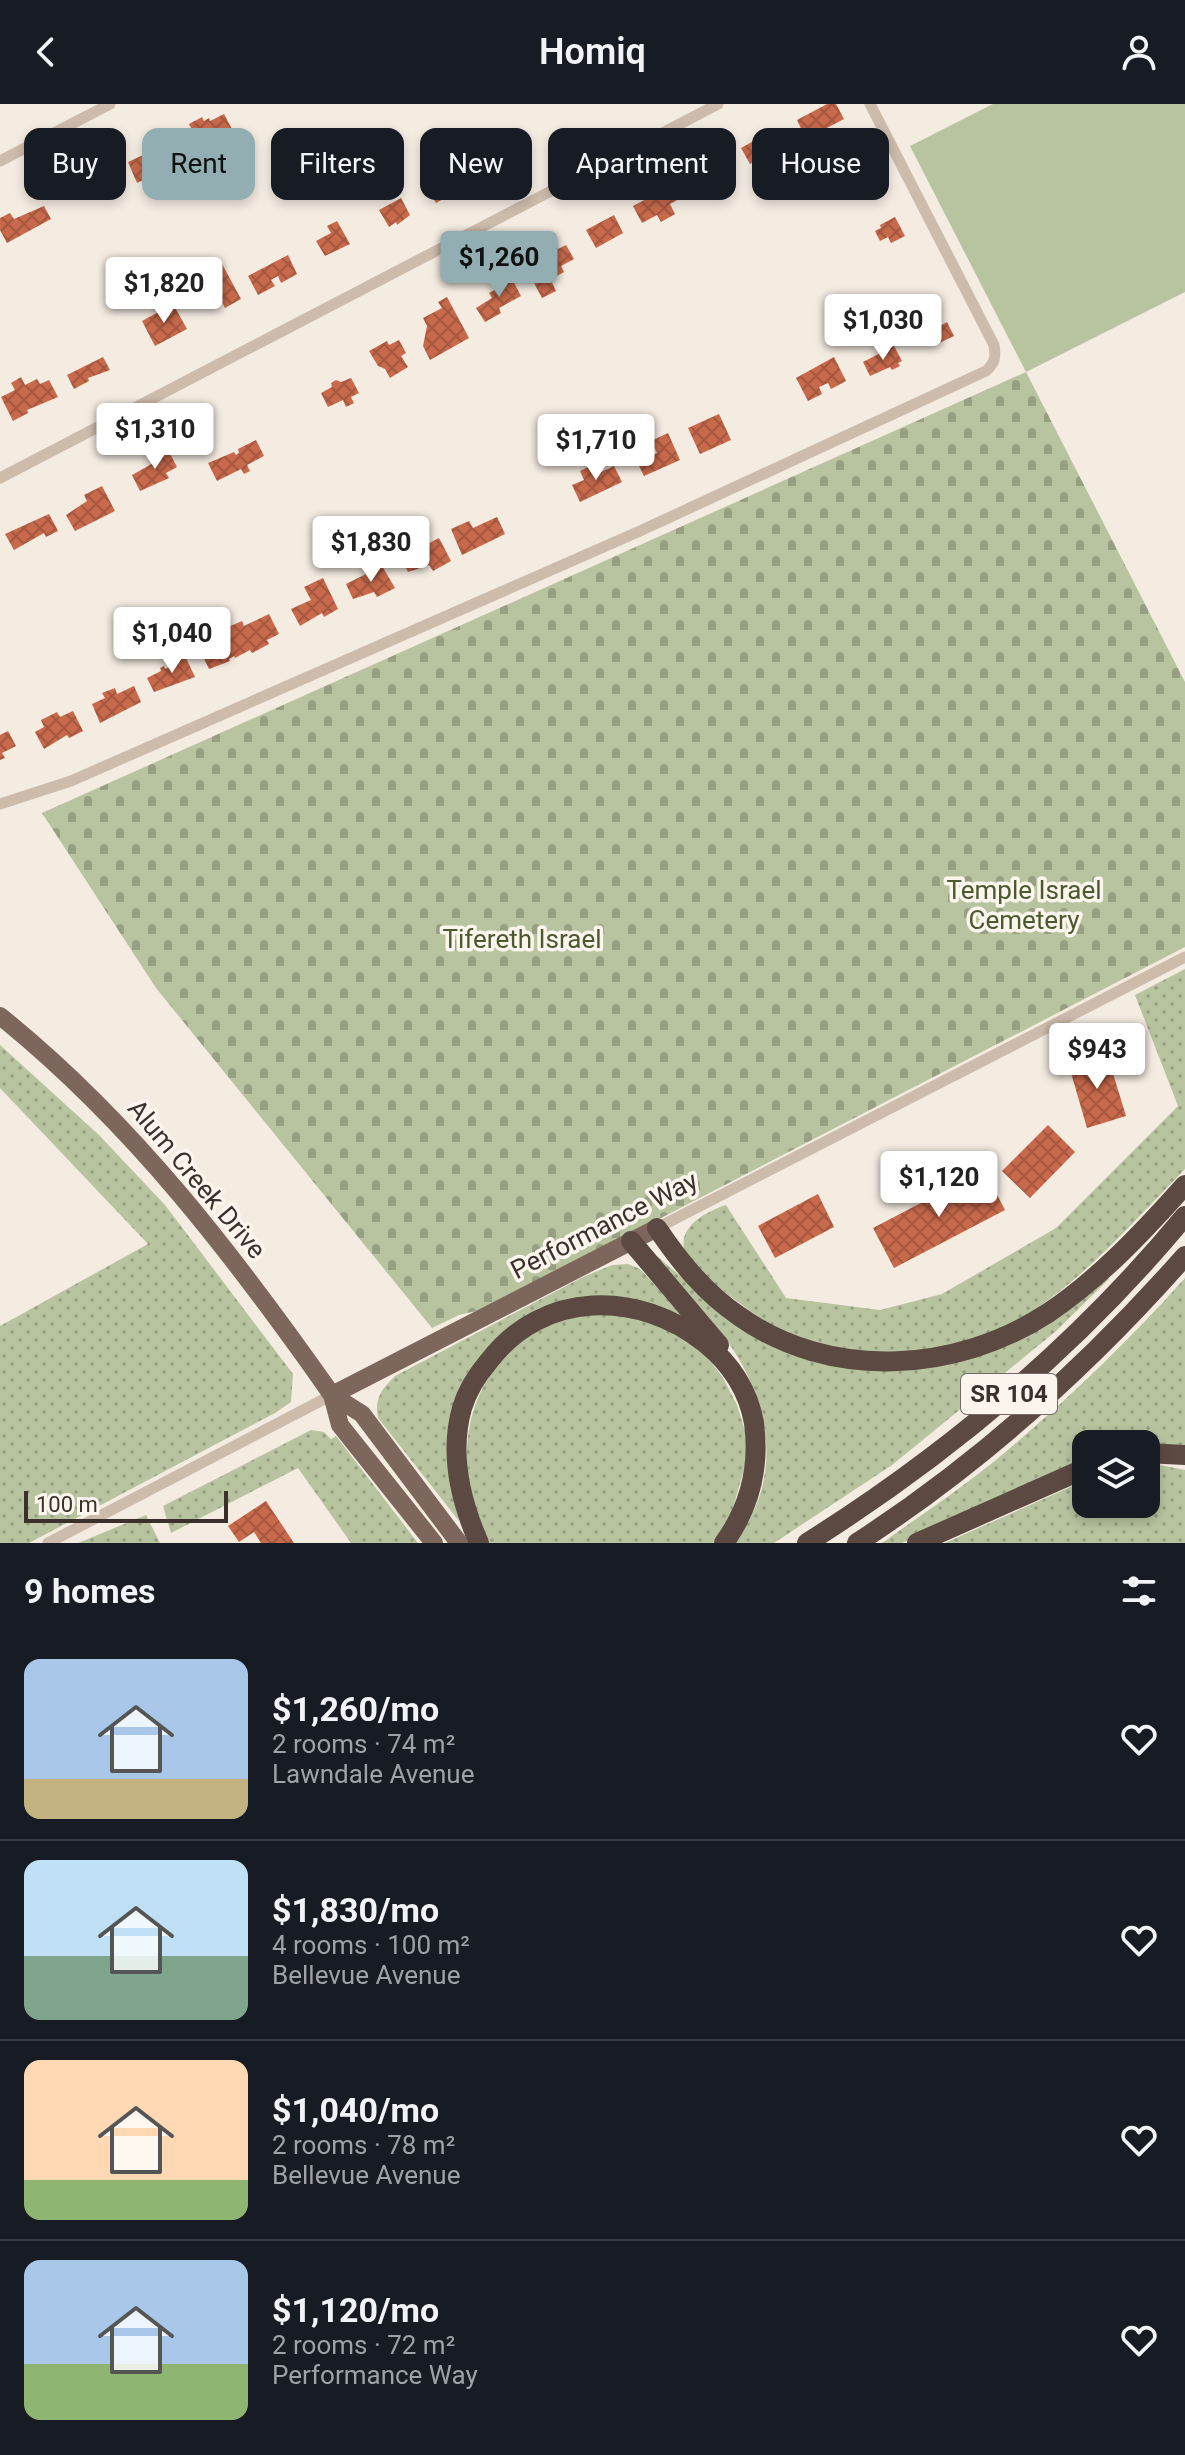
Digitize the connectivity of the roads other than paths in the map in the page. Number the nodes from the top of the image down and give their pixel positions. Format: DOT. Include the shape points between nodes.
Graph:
graph roads {
  1 [pos="110,104"];
  2 [pos="718,104"];
  3 [pos="870,104"];
  4 [pos="0,161"];
  5 [pos="0,478"];
  6 [pos="0,804"];
  7 [pos="1185,957"];
  8 [pos="0,1016"];
  9 [pos="1185,1185"];
  10 [pos="1185,1216"];
  11 [pos="657,1228"];
  12 [pos="631,1241"];
  13 [pos="1185,1256"];
  14 [pos="733,1370"];
  15 [pos="332,1395"];
  16 [pos="1160,1454"];
  17 [pos="1182,1456"];
  18 [pos="1072,1474"];
  19 [pos="48,1543"];
  20 [pos="434,1543"];
  21 [pos="459,1543"];
  22 [pos="479,1543"];
  23 [pos="724,1543"];
  24 [pos="807,1543"];
  25 [pos="857,1543"];
  26 [pos="917,1543"];
  1 -- 4 [label="street"];
  2 -- 5 [label="street"];
  3 -- 6 [label="street" via="994,345 996,355 986,371 640,531 71,781"];
  7 -- 11 [label="street, Performance Way"];
  8 -- 15 [label="main road, Alum Creek Drive" via="98,1103 176,1187"];
  9 -- 11 [label="highway" via="1109,1262 1048,1313 972,1349 890,1363 824,1355 766,1333 700,1284"];
  10 -- 24 [label="highway, SR 104" via="1127,1281 1004,1398 931,1458"];
  11 -- 12 [label="main road, Performance Way"];
  12 -- 14 [label="highway" via="713,1335"];
  12 -- 15 [label="main road, Performance Way"];
  13 -- 25 [label="highway, SR 104" via="1101,1346 1017,1422"];
  14 -- 22 [label="highway" via="681,1326 635,1308 580,1307 550,1314 523,1329 499,1347 478,1374 458,1422 456,1470"];
  14 -- 23 [label="highway" via="752,1410 755,1473 743,1512"];
  15 -- 19 [label="street, Performance Way"];
  15 -- 20 [label="main road, Alum Creek Drive" via="340,1425"];
  15 -- 21 [label="main road, Alum Creek Drive" via="362,1414"];
  16 -- 17 [label="highway"];
  18 -- 26 [label="highway"];
}
